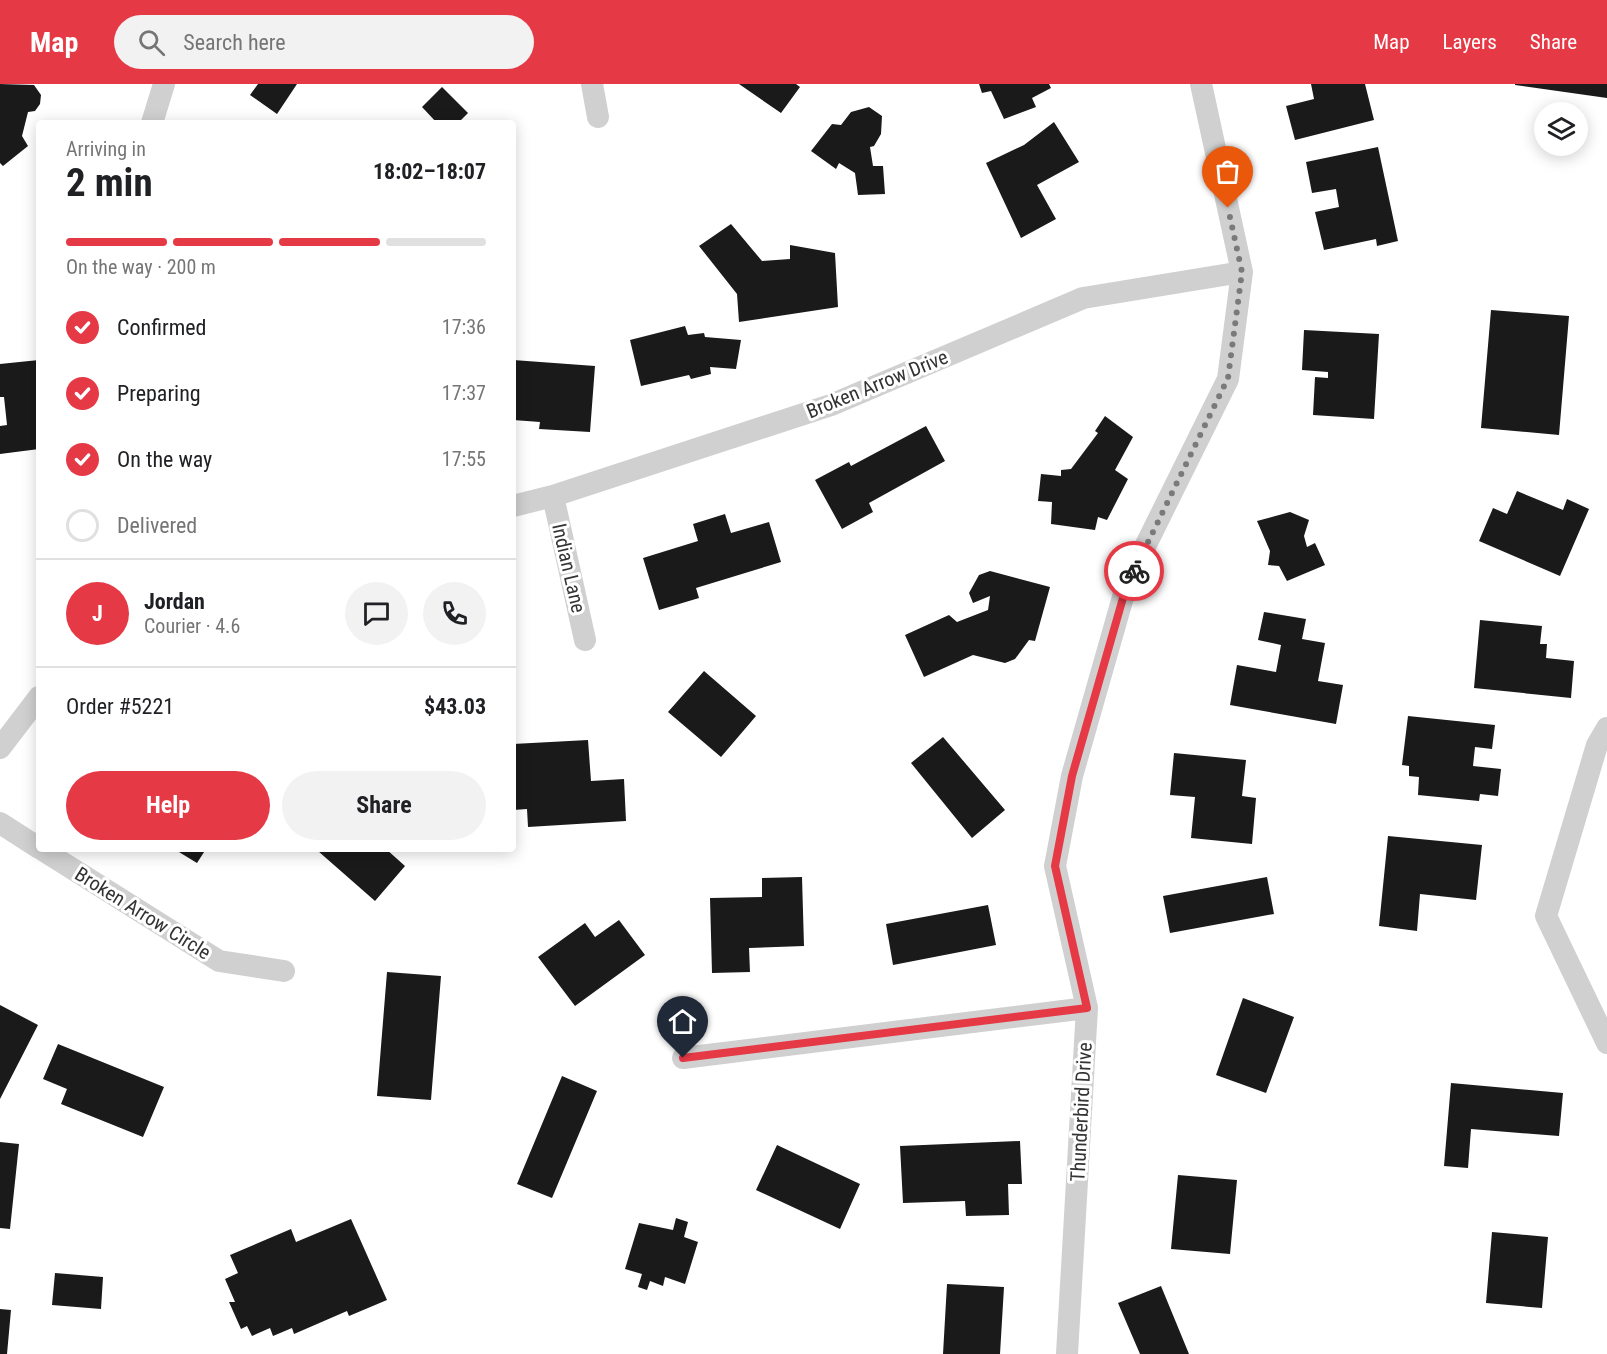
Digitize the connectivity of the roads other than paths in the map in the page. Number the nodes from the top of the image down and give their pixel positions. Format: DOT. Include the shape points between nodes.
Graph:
graph roads {
  1 [pos="164,84"];
  2 [pos="592,84"];
  3 [pos="1201,84"];
  4 [pos="598,117"];
  5 [pos="153,120"];
  6 [pos="1242,272"];
  7 [pos="553,496"];
  8 [pos="516,505"];
  9 [pos="585,640"];
  10 [pos="36,701"];
  11 [pos="1607,728"];
  12 [pos="0,748"];
  13 [pos="0,824"];
  14 [pos="36,846"];
  15 [pos="46,852"];
  16 [pos="284,971"];
  17 [pos="1087,1008"];
  18 [pos="1607,1042"];
  19 [pos="683,1058"];
  20 [pos="1067,1354"];
  1 -- 5 [label="street"];
  2 -- 4 [label="street"];
  3 -- 6 [label="street, Thunderbird Drive"];
  6 -- 7 [label="street, Broken Arrow Drive" via="1083,298 831,405"];
  6 -- 17 [label="street, Thunderbird Drive" via="1228,378 1127,584 1072,776 1055,866"];
  7 -- 8 [label="street, Broken Arrow Drive"];
  7 -- 9 [label="street, Indian Lane"];
  10 -- 12 [label="street"];
  11 -- 18 [label="street" via="1597,745 1546,916"];
  13 -- 14 [label="street, Broken Arrow Circle"];
  15 -- 16 [label="street, Broken Arrow Circle" via="219,961"];
  17 -- 19 [label="street"];
  17 -- 20 [label="street, Thunderbird Drive"];
}
